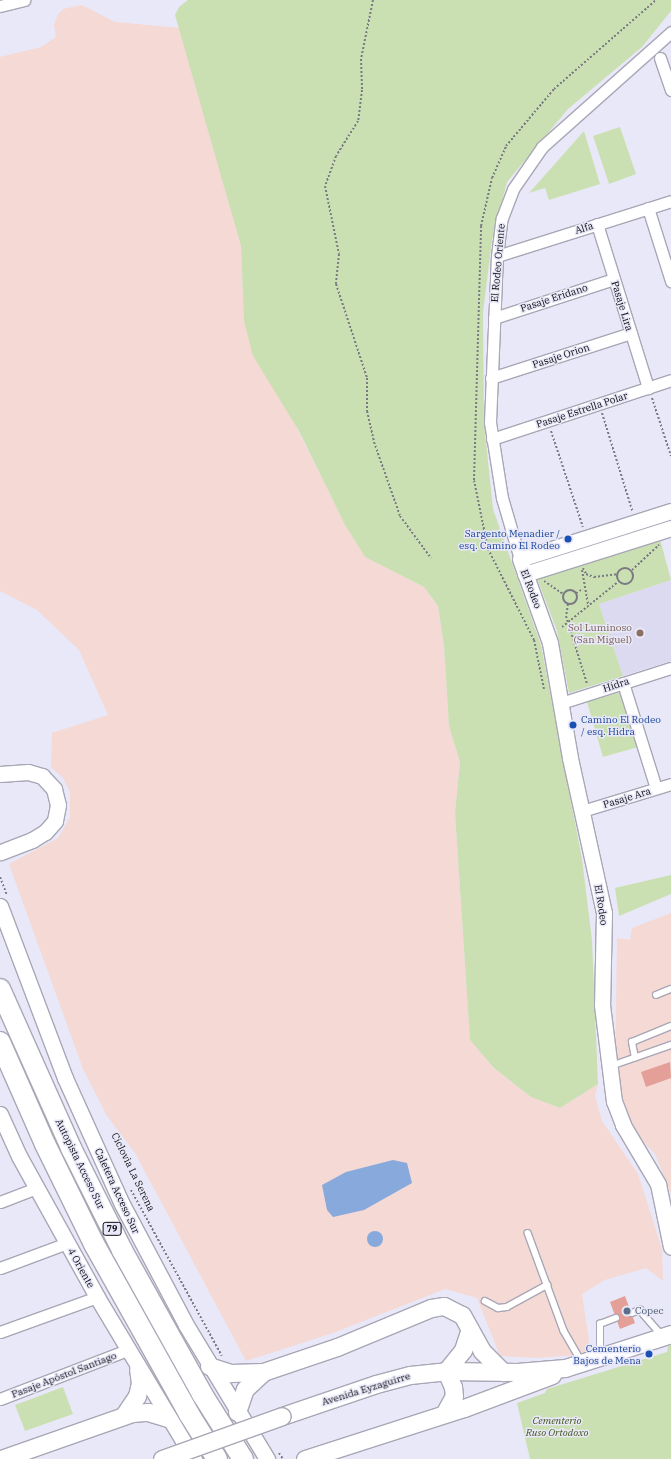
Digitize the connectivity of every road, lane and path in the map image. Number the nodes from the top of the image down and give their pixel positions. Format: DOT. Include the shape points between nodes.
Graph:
graph roads {
  1 [pos="24,0"];
  2 [pos="373,0"];
  3 [pos="656,0"];
  4 [pos="6,3"];
  5 [pos="671,32"];
  6 [pos="646,56"];
  7 [pos="666,57"];
  8 [pos="671,90"];
  9 [pos="671,201"];
  10 [pos="648,208"];
  11 [pos="597,224"];
  12 [pos="497,256"];
  13 [pos="614,279"];
  14 [pos="671,281"];
  15 [pos="494,318"];
  16 [pos="631,333"];
  17 [pos="491,378"];
  18 [pos="671,380"];
  19 [pos="648,388"];
  20 [pos="599,404"];
  21 [pos="548,421"];
  22 [pos="492,438"];
  23 [pos="671,456"];
  24 [pos="671,512"];
  25 [pos="636,522"];
  26 [pos="671,528"];
  27 [pos="586,538"];
  28 [pos="661,543"];
  29 [pos="431,558"];
  30 [pos="520,559"];
  31 [pos="632,571"];
  32 [pos="525,574"];
  33 [pos="617,574"];
  34 [pos="543,580"];
  35 [pos="619,581"];
  36 [pos="583,590"];
  37 [pos="576,593"];
  38 [pos="562,594"];
  39 [pos="568,604"];
  40 [pos="588,604"];
  41 [pos="568,622"];
  42 [pos="562,627"];
  43 [pos="671,668"];
  44 [pos="623,683"];
  45 [pos="590,694"];
  46 [pos="545,695"];
  47 [pos="561,703"];
  48 [pos="0,774"];
  49 [pos="671,784"];
  50 [pos="656,788"];
  51 [pos="582,811"];
  52 [pos="0,852"];
  53 [pos="0,877"];
  54 [pos="4,902"];
  55 [pos="0,989"];
  56 [pos="671,989"];
  57 [pos="656,995"];
  58 [pos="671,1026"];
  59 [pos="0,1042"];
  60 [pos="671,1045"];
  61 [pos="635,1058"];
  62 [pos="609,1067"];
  63 [pos="0,1114"];
  64 [pos="4,1132"];
  65 [pos="37,1188"];
  66 [pos="130,1188"];
  67 [pos="0,1202"];
  68 [pos="528,1233"];
  69 [pos="67,1243"];
  70 [pos="671,1247"];
  71 [pos="0,1268"];
  72 [pos="547,1285"];
  73 [pos="97,1297"];
  74 [pos="485,1301"];
  75 [pos="632,1313"];
  76 [pos="616,1318"];
  77 [pos="470,1330"];
  78 [pos="0,1332"];
  79 [pos="668,1335"];
  80 [pos="127,1350"];
  81 [pos="600,1357"];
  82 [pos="582,1363"];
  83 [pos="209,1366"];
  84 [pos="565,1368"];
  85 [pos="138,1369"];
  86 [pos="446,1371"];
  87 [pos="263,1372"];
  88 [pos="503,1372"];
  89 [pos="231,1373"];
  90 [pos="0,1399"];
  91 [pos="237,1412"];
  92 [pos="445,1412"];
  93 [pos="124,1415"];
  94 [pos="168,1418"];
  95 [pos="271,1453"];
  96 [pos="309,1458"];
  97 [pos="1,1459"];
  98 [pos="162,1459"];
  99 [pos="194,1459"];
  100 [pos="217,1459"];
  101 [pos="243,1459"];
  102 [pos="283,1459"];
  1 -- 4 [label="street"];
  2 -- 29 [label="path" via="361,59 362,90 358,122 336,156 325,186 339,254 336,284 367,378 367,411 374,442 400,516"];
  3 -- 46 [label="path" via="554,89 506,146 492,178 481,226 474,480 488,549 534,640"];
  5 -- 6 [label="street, El Rodeo Oriente"];
  6 -- 7 [label="street"];
  6 -- 12 [label="street, El Rodeo Oriente" via="551,137 534,157 516,182 505,207"];
  7 -- 8 [label="street"];
  9 -- 10 [label="street, Alfa"];
  10 -- 11 [label="street, Alfa"];
  10 -- 14 [label="street"];
  11 -- 12 [label="street, Alfa"];
  11 -- 13 [label="street, Pasaje Lira"];
  12 -- 15 [label="street, El Rodeo Oriente"];
  13 -- 15 [label="street, Pasaje Eridano"];
  13 -- 16 [label="street, Pasaje Lira"];
  15 -- 17 [label="street, El Rodeo Oriente"];
  16 -- 17 [label="street, Pasaje Orion"];
  16 -- 19 [label="street, Pasaje Lira"];
  17 -- 22 [label="street, El Rodeo Oriente"];
  18 -- 19 [label="street, Pasaje Estrella Polar"];
  19 -- 20 [label="street, Pasaje Estrella Polar"];
  19 -- 23 [label="path"];
  20 -- 21 [label="street, Pasaje Estrella Polar"];
  20 -- 25 [label="path"];
  21 -- 22 [label="street, Pasaje Estrella Polar"];
  21 -- 27 [label="path"];
  22 -- 30 [label="street, El Rodeo Oriente" via="502,498"];
  24 -- 25 [label="main road"];
  25 -- 27 [label="main road"];
  26 -- 32 [label="main road"];
  27 -- 30 [label="main road"];
  28 -- 31 [label="path"];
  30 -- 32 [label="main road, El Rodeo"];
  31 -- 33 [label="path" via="624,568"];
  31 -- 35 [label="path" via="633,579 630,583"];
  32 -- 47 [label="main road, El Rodeo" via="550,643"];
  33 -- 35 [label="path"];
  33 -- 36 [label="path" via="594,577 586,574 582,567"];
  34 -- 38 [label="path"];
  35 -- 40 [label="path"];
  36 -- 37 [label="path"];
  36 -- 40 [label="path"];
  37 -- 38 [label="path" via="568,590"];
  37 -- 39 [label="path" via="575,602"];
  38 -- 39 [label="path" via="563,602"];
  39 -- 41 [label="path"];
  40 -- 41 [label="path"];
  41 -- 42 [label="path"];
  41 -- 45 [label="path"];
  43 -- 44 [label="street, Hidra"];
  44 -- 45 [label="street, Hidra"];
  44 -- 50 [label="street"];
  45 -- 47 [label="street, Hidra"];
  47 -- 51 [label="main road, El Rodeo"];
  48 -- 52 [label="main road" via="28,772 42,776 54,789 58,805 55,821 45,832 32,840"];
  49 -- 50 [label="street, Pasaje Ara"];
  50 -- 51 [label="street, Pasaje Ara"];
  51 -- 62 [label="main road, El Rodeo" via="605,922 602,991"];
  53 -- 54 [label="path"];
  54 -- 83 [label="main road, Caletera Acceso Sur" via="66,1078 115,1190"];
  55 -- 101 [label="highway, Autopista Acceso Sur / 79" via="62,1128 122,1250 202,1394"];
  56 -- 57 [label="lane"];
  58 -- 61 [label="lane" via="632,1042"];
  59 -- 100 [label="highway, 79" via="48,1151 94,1244"];
  60 -- 61 [label="lane"];
  61 -- 62 [label="lane"];
  62 -- 70 [label="main road, El Rodeo" via="614,1102 621,1120 653,1173 661,1194"];
  63 -- 64 [label="main road, 4 Oriente"];
  64 -- 65 [label="main road, 4 Oriente"];
  65 -- 67 [label="street"];
  65 -- 69 [label="main road, 4 Oriente"];
  66 -- 89 [label="path, Ciclovìa La Serena"];
  68 -- 72 [label="lane"];
  69 -- 71 [label="street"];
  69 -- 73 [label="main road, 4 Oriente"];
  72 -- 74 [label="lane" via="507,1307 498,1308"];
  72 -- 82 [label="lane" via="564,1331"];
  73 -- 78 [label="street"];
  73 -- 80 [label="main road, 4 Oriente"];
  75 -- 79 [label="lane" via="640,1310"];
  76 -- 81 [label="lane" via="600,1324"];
  77 -- 86 [label="main road" via="463,1350"];
  77 -- 87 [label="main road" via="466,1319 454,1309 444,1306 431,1308 362,1338"];
  77 -- 88 [label="main road" via="482,1351"];
  79 -- 81 [label="main road, Avenida Eyzaguirre"];
  80 -- 85 [label="main road, 4 Oriente"];
  80 -- 90 [label="street, Pasaje Apóstol Santiago"];
  81 -- 82 [label="main road, Avenida Eyzaguirre"];
  82 -- 84 [label="main road, Avenida Eyzaguirre"];
  83 -- 89 [label="main road"];
  83 -- 91 [label="main road, Caletera Acceso Sur"];
  84 -- 88 [label="main road, Avenida Eyzaguirre"];
  84 -- 92 [label="main road" via="522,1387"];
  85 -- 93 [label="main road" via="140,1383 137,1396"];
  85 -- 94 [label="main road, 4 Oriente"];
  86 -- 88 [label="main road, Avenida Eyzaguirre"];
  86 -- 92 [label="main road" via="454,1396"];
  86 -- 98 [label="main road, Avenida Eyzaguirre, bridge" via="393,1379"];
  87 -- 89 [label="main road"];
  87 -- 91 [label="main road" via="245,1389"];
  91 -- 95 [label="main road, Caletera Acceso Sur"];
  92 -- 96 [label="main road"];
  93 -- 94 [label="main road" via="148,1412"];
  93 -- 97 [label="main road"];
  94 -- 99 [label="main road"];
  95 -- 102 [label="path"];
}
